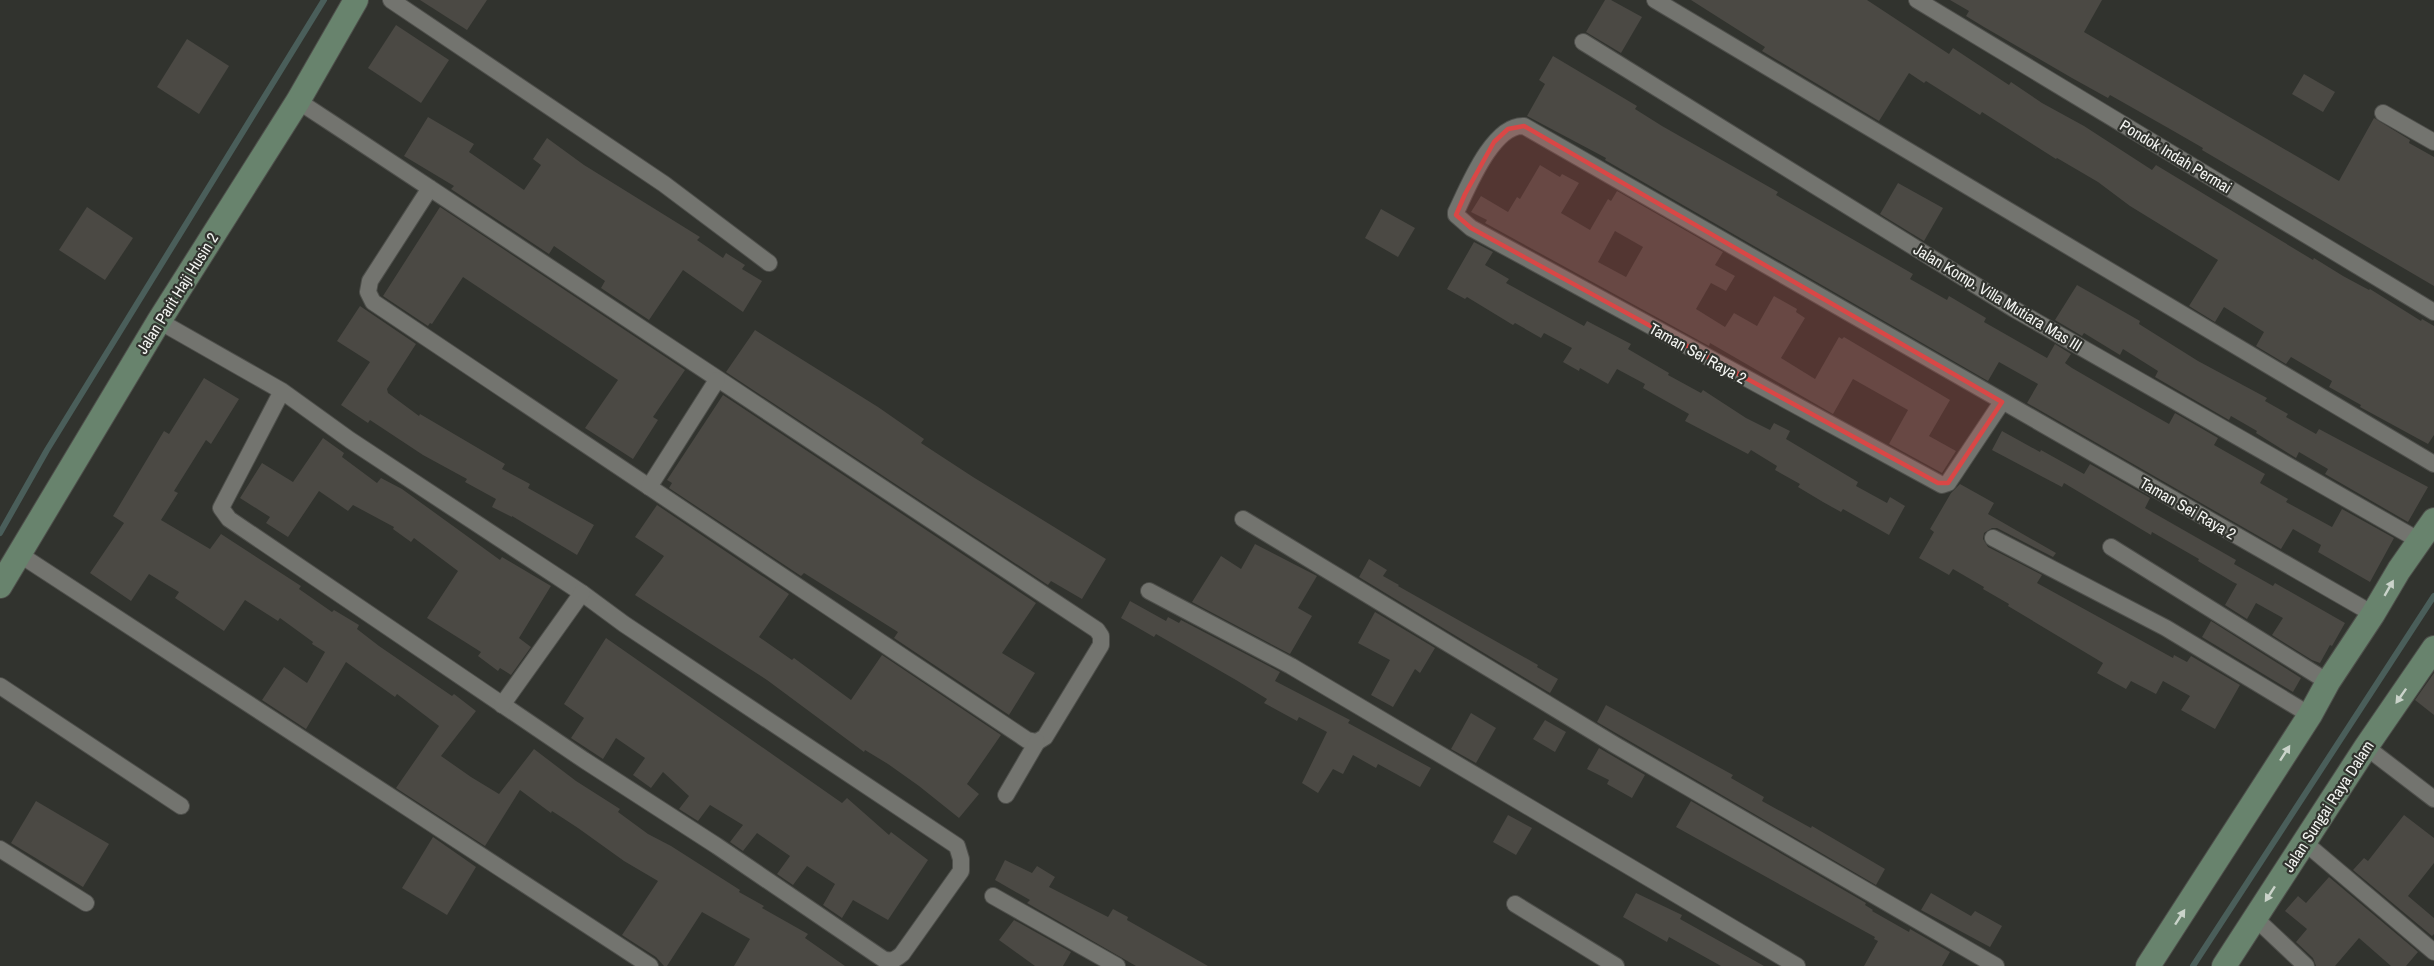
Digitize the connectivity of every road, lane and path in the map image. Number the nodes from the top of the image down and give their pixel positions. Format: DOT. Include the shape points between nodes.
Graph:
graph roads {
  1 [pos="356,0"];
  2 [pos="391,0"];
  3 [pos="1655,0"];
  4 [pos="1917,0"];
  5 [pos="1583,42"];
  6 [pos="298,101"];
  7 [pos="2383,113"];
  8 [pos="2434,142"];
  9 [pos="430,188"];
  10 [pos="769,263"];
  11 [pos="2434,312"];
  12 [pos="159,321"];
  13 [pos="717,380"];
  14 [pos="282,391"];
  15 [pos="2002,402"];
  16 [pos="2434,464"];
  17 [pos="649,487"];
  18 [pos="1243,519"];
  19 [pos="2434,520"];
  20 [pos="1993,538"];
  21 [pos="2420,541"];
  22 [pos="2111,547"];
  23 [pos="19,554"];
  24 [pos="0,586"];
  25 [pos="1149,591"];
  26 [pos="582,593"];
  27 [pos="2373,614"];
  28 [pos="2434,648"];
  29 [pos="2328,682"];
  30 [pos="0,686"];
  31 [pos="502,705"];
  32 [pos="2310,715"];
  33 [pos="1037,742"];
  34 [pos="2366,747"];
  35 [pos="1006,795"];
  36 [pos="2434,799"];
  37 [pos="181,806"];
  38 [pos="2304,842"];
  39 [pos="0,849"];
  40 [pos="993,896"];
  41 [pos="86,903"];
  42 [pos="1515,904"];
  43 [pos="2255,918"];
  44 [pos="2434,952"];
  45 [pos="650,966"];
  46 [pos="1117,966"];
  47 [pos="1616,966"];
  48 [pos="1797,966"];
  49 [pos="1996,966"];
  50 [pos="2148,966"];
  51 [pos="2224,966"];
  52 [pos="2306,966"];
  1 -- 6 [label="street, Jalan Parit Haji Husin 2"];
  2 -- 10 [label="street" via="664,184"];
  3 -- 16 [label="street"];
  4 -- 11 [label="street, Pondok Indah Permai"];
  5 -- 21 [label="street, Jalan Komp. Villa Mutiara Mas III" via="2014,309"];
  6 -- 9 [label="street"];
  6 -- 12 [label="street, Jalan Parit Haji Husin 2"];
  7 -- 8 [label="street"];
  9 -- 13 [label="street"];
  9 -- 17 [label="street" via="370,281 368,292 373,302"];
  12 -- 14 [label="street"];
  12 -- 23 [label="street, Jalan Parit Haji Husin 2"];
  13 -- 17 [label="street"];
  13 -- 33 [label="street" via="1097,630 1101,645 1045,737"];
  14 -- 26 [label="street"];
  14 -- 31 [label="street" via="221,508 224,514"];
  15 -- 15 [label="street, Taman Sei Raya 2" via="1516,127 1494,142 1456,212 1471,228 1942,485 1948,483"];
  15 -- 27 [label="street, Taman Sei Raya 2"];
  17 -- 33 [label="street" via="1027,740"];
  18 -- 49 [label="street" via="1615,745"];
  19 -- 21 [label="street"];
  20 -- 32 [label="street" via="2166,628"];
  27 -- 21 [label="street, one-way"];
  22 -- 29 [label="street"];
  23 -- 24 [label="street, Jalan Parit Haji Husin 2"];
  23 -- 45 [label="street"];
  25 -- 48 [label="street" via="1291,666"];
  26 -- 31 [label="street"];
  26 -- 31 [label="street" via="957,846 961,871 895,960 883,959"];
  27 -- 29 [label="street"];
  28 -- 34 [label="street, Jalan Sungai Raya Dalam, one-way"];
  29 -- 32 [label="street"];
  30 -- 37 [label="street"];
  50 -- 32 [label="street, one-way"];
  33 -- 35 [label="street"];
  34 -- 36 [label="street"];
  34 -- 38 [label="street, Jalan Sungai Raya Dalam"];
  38 -- 43 [label="street, Jalan Sungai Raya Dalam, one-way"];
  38 -- 44 [label="street"];
  39 -- 41 [label="street"];
  40 -- 46 [label="street"];
  42 -- 47 [label="street"];
  43 -- 51 [label="street, Jalan Sungai Raya Dalam"];
  43 -- 52 [label="street"];
}
